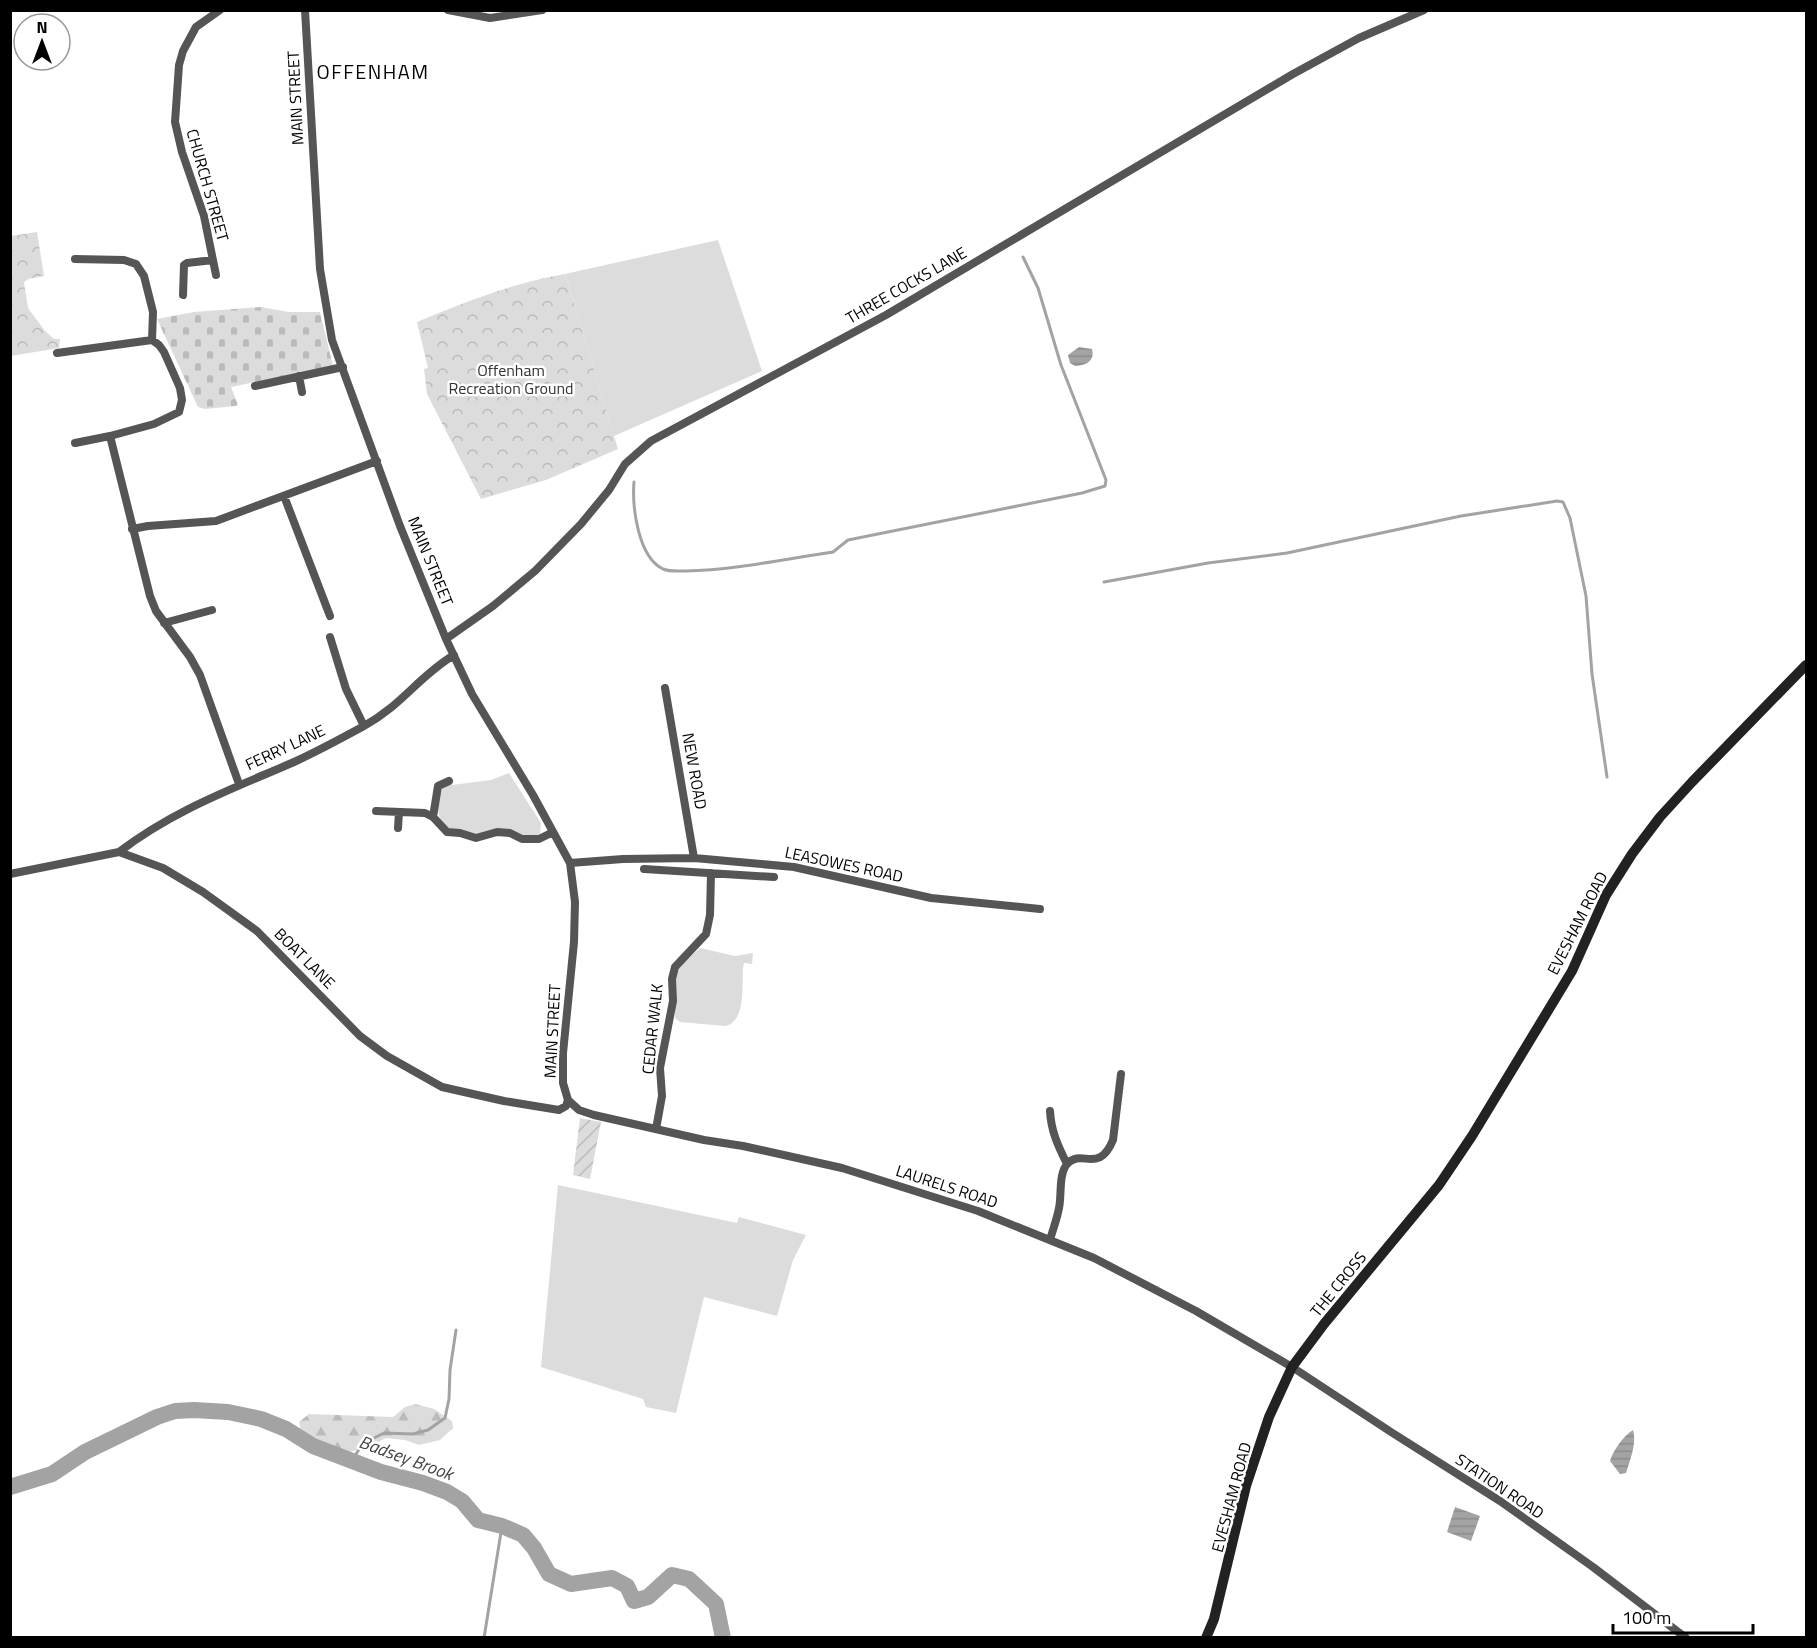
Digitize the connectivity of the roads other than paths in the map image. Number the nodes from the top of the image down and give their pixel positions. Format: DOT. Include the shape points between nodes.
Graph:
graph roads {
  1 [pos="220,10"];
  2 [pos="305,10"];
  3 [pos="448,10"];
  4 [pos="542,10"];
  5 [pos="1424,10"];
  6 [pos="206,14"];
  7 [pos="75,259"];
  8 [pos="213,260"];
  9 [pos="216,276"];
  10 [pos="183,295"];
  11 [pos="152,340"];
  12 [pos="57,353"];
  13 [pos="343,367"];
  14 [pos="299,376"];
  15 [pos="255,386"];
  16 [pos="302,392"];
  17 [pos="110,436"];
  18 [pos="75,443"];
  19 [pos="377,461"];
  20 [pos="284,496"];
  21 [pos="132,529"];
  22 [pos="212,610"];
  23 [pos="330,616"];
  24 [pos="164,623"];
  25 [pos="330,637"];
  26 [pos="446,639"];
  27 [pos="454,655"];
  28 [pos="1806,665"];
  29 [pos="665,688"];
  30 [pos="364,726"];
  31 [pos="429,781"];
  32 [pos="449,782"];
  33 [pos="239,784"];
  34 [pos="438,786"];
  35 [pos="376,811"];
  36 [pos="399,812"];
  37 [pos="433,817"];
  38 [pos="398,828"];
  39 [pos="553,832"];
  40 [pos="119,852"];
  41 [pos="694,858"];
  42 [pos="570,862"];
  43 [pos="644,869"];
  44 [pos="711,873"];
  45 [pos="10,874"];
  46 [pos="774,877"];
  47 [pos="1040,909"];
  48 [pos="1121,1074"];
  49 [pos="568,1100"];
  50 [pos="1050,1111"];
  51 [pos="656,1129"];
  52 [pos="1067,1164"];
  53 [pos="1408,1221"];
  54 [pos="1050,1239"];
  55 [pos="1292,1367"];
  56 [pos="1206,1638"];
  57 [pos="1686,1638"];
  1 -- 6 [label="street, CHURCH STREET"];
  2 -- 13 [label="street, MAIN STREET" via="322,289 332,340"];
  3 -- 4 [label="street" via="490,18"];
  5 -- 26 [label="street, THREE COCKS LANE" via="1359,38 1293,74 886,315 651,441 624,464 581,524 535,571"];
  6 -- 8 [label="street, CHURCH STREET" via="183,51 179,65 176,122"];
  7 -- 11 [label="street" via="124,260 136,264 144,276 153,312"];
  8 -- 9 [label="street, CHURCH STREET"];
  8 -- 10 [label="street" via="184,265"];
  11 -- 12 [label="street"];
  11 -- 17 [label="street" via="164,352 180,388 182,407 167,419"];
  13 -- 14 [label="street"];
  13 -- 19 [label="street, MAIN STREET"];
  14 -- 15 [label="street"];
  14 -- 16 [label="street"];
  17 -- 18 [label="street"];
  17 -- 21 [label="street"];
  19 -- 20 [label="street"];
  19 -- 26 [label="street, MAIN STREET"];
  20 -- 21 [label="street" via="204,523"];
  20 -- 23 [label="street"];
  21 -- 24 [label="street" via="150,596"];
  22 -- 24 [label="street"];
  24 -- 33 [label="street" via="200,675"];
  25 -- 30 [label="street" via="346,689"];
  26 -- 27 [label="street, MAIN STREET"];
  27 -- 30 [label="street, FERRY LANE" via="432,669 396,705"];
  27 -- 39 [label="street, MAIN STREET" via="472,694"];
  28 -- 53 [label="main road, EVESHAM ROAD" via="1692,782 1632,854 1606,895 1572,970 1475,1132 1439,1185"];
  29 -- 41 [label="street, NEW ROAD"];
  30 -- 33 [label="street, FERRY LANE" via="296,761"];
  31 -- 34 [label="street"];
  32 -- 34 [label="street"];
  33 -- 40 [label="street, FERRY LANE" via="165,820"];
  34 -- 37 [label="street"];
  35 -- 36 [label="street"];
  36 -- 37 [label="street"];
  36 -- 38 [label="street"];
  37 -- 39 [label="street" via="447,832 476,838 497,832 539,839"];
  39 -- 42 [label="street, MAIN STREET"];
  40 -- 45 [label="street"];
  40 -- 49 [label="street, BOAT LANE" via="163,868 243,920 360,1036 442,1087 559,1110"];
  41 -- 42 [label="street, LEASOWES ROAD"];
  41 -- 47 [label="street, LEASOWES ROAD" via="794,867 931,898"];
  42 -- 49 [label="street, MAIN STREET" via="574,942 563,1053 563,1083"];
  43 -- 44 [label="street"];
  44 -- 46 [label="street"];
  44 -- 51 [label="street, CEDAR WALK" via="706,934 675,967 672,979 673,1001 660,1068 662,1096"];
  48 -- 52 [label="street" via="1109,1149 1100,1157"];
  49 -- 51 [label="street, LAURELS ROAD" via="579,1110 594,1115"];
  50 -- 52 [label="street" via="1056,1141"];
  51 -- 54 [label="street, LAURELS ROAD" via="842,1168 978,1211"];
  52 -- 54 [label="street"];
  53 -- 55 [label="main road, THE CROSS"];
  54 -- 55 [label="street, LAURELS ROAD" via="1196,1311"];
  55 -- 56 [label="main road, EVESHAM ROAD" via="1269,1417 1246,1486"];
  55 -- 57 [label="street, STATION ROAD" via="1500,1501"];
}
